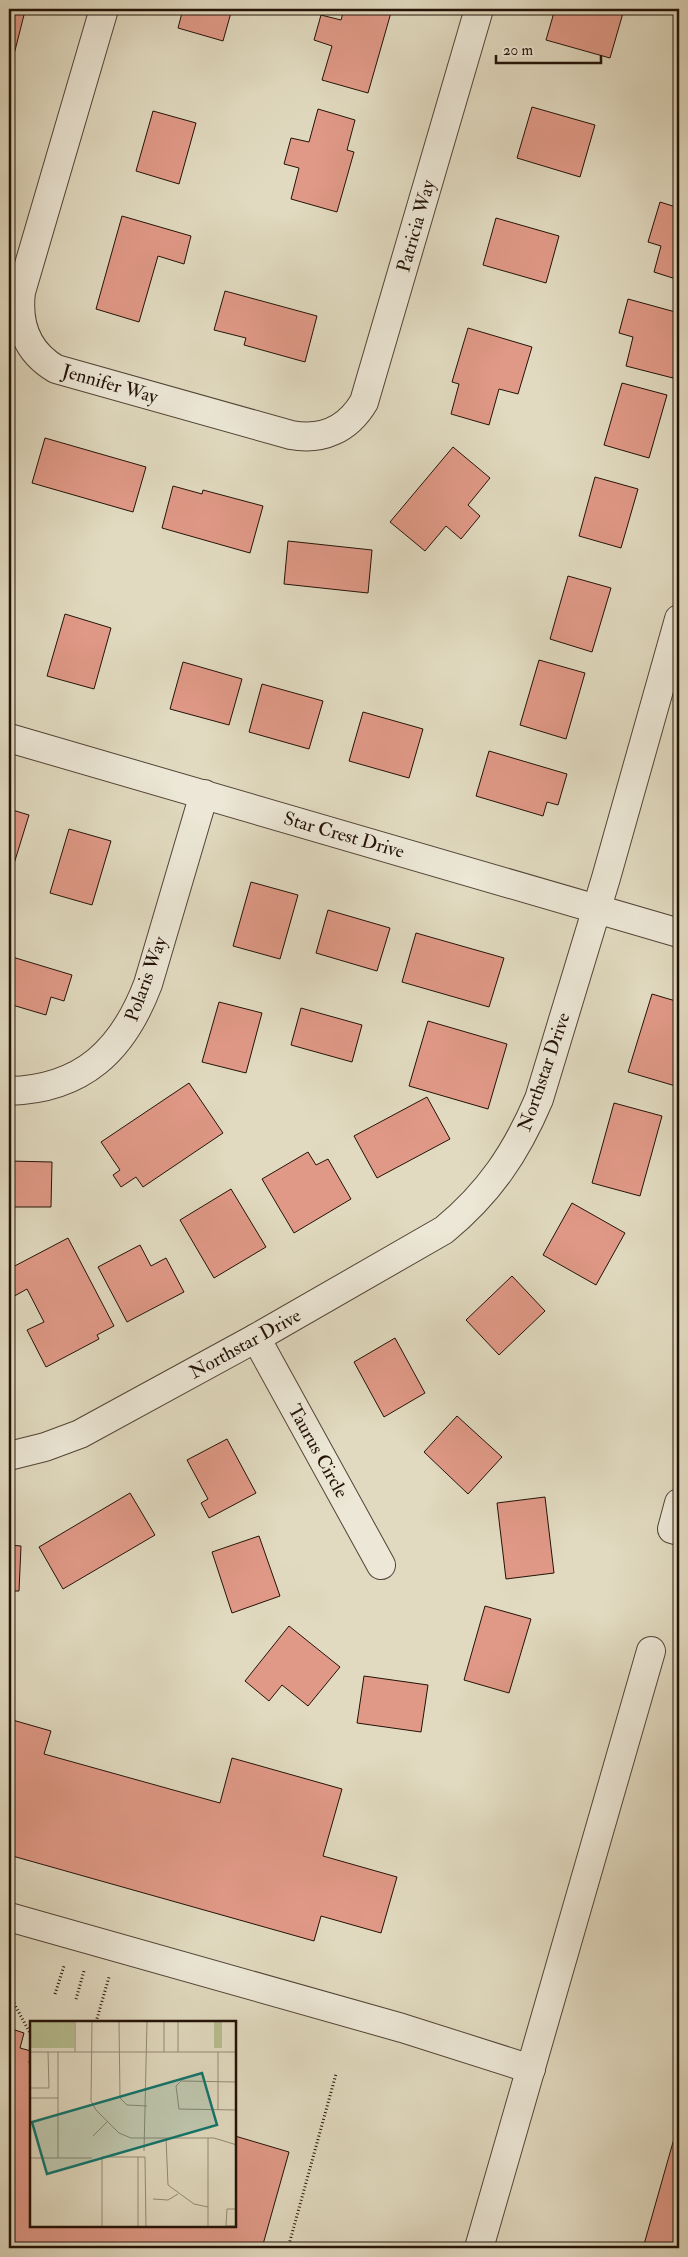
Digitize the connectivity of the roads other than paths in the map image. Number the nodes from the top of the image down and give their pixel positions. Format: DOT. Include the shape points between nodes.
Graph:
graph roads {
  1 [pos="104,9"];
  2 [pos="479,9"];
  3 [pos="335,431"];
  4 [pos="679,619"];
  5 [pos="671,678"];
  6 [pos="9,738"];
  7 [pos="204,794"];
  8 [pos="596,908"];
  9 [pos="679,933"];
  10 [pos="9,1091"];
  11 [pos="256,1338"];
  12 [pos="9,1456"];
  13 [pos="679,1503"];
  14 [pos="679,1531"];
  15 [pos="381,1565"];
  16 [pos="651,1651"];
  17 [pos="9,1917"];
  18 [pos="530,2070"];
  19 [pos="479,2248"];
  1 -- 3 [label="street, Jennifer Way" via="21,292 19,308 24,336 40,358 65,372 291,435 312,437"];
  2 -- 3 [label="street, Patricia Way" via="369,388 357,414"];
  4 -- 5 [label="street, Northstar Drive"];
  5 -- 8 [label="street, Northstar Drive"];
  6 -- 7 [label="street, Star Crest Drive"];
  7 -- 8 [label="street, Star Crest Drive"];
  7 -- 10 [label="street, Polaris Way" via="148,984 139,1009 125,1032 107,1054 86,1069 36,1089"];
  8 -- 9 [label="street, Star Crest Drive"];
  8 -- 11 [label="street, Northstar Drive" via="539,1099 509,1160 489,1186 444,1230"];
  11 -- 12 [label="street, Northstar Drive" via="80,1434"];
  11 -- 15 [label="street, Taurus Circle"];
  13 -- 14 [label="street" via="672,1529"];
  16 -- 18 [label="street"];
  17 -- 18 [label="street" via="402,2028"];
  18 -- 19 [label="street"];
}
